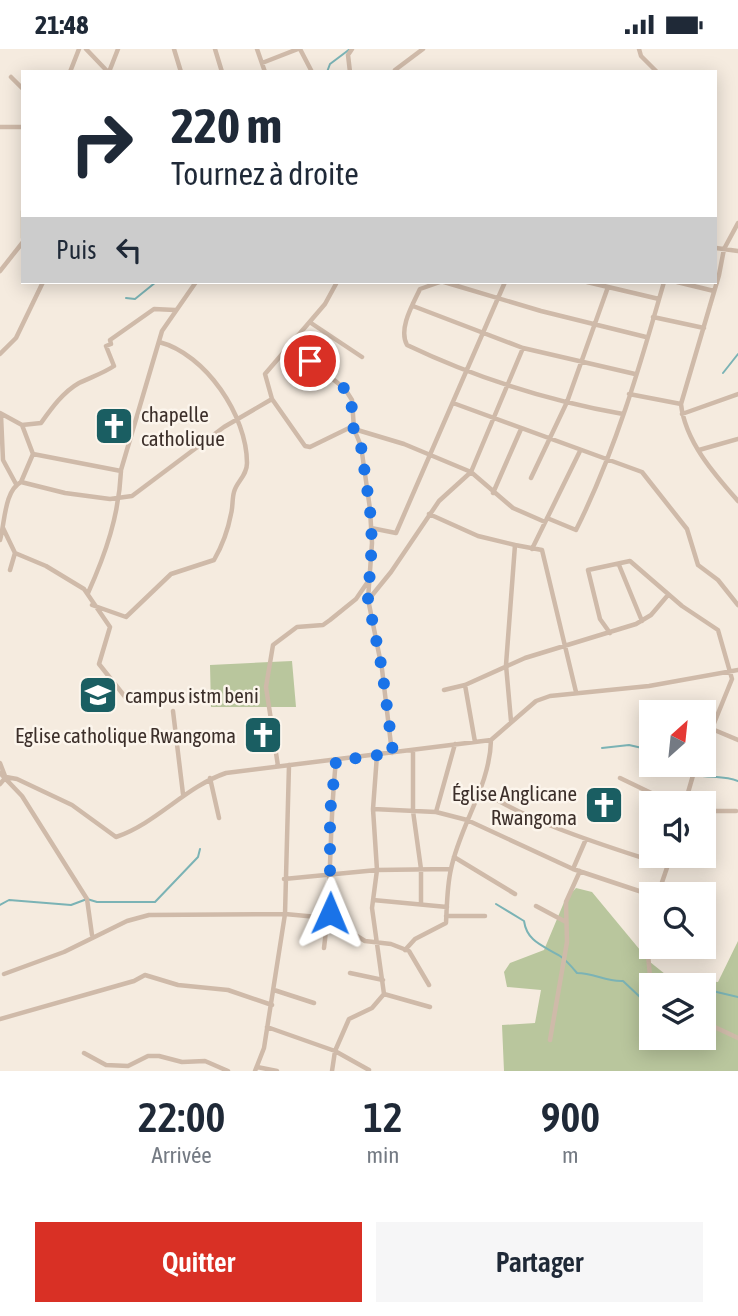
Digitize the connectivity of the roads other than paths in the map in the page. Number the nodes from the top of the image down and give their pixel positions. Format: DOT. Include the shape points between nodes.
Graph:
graph roads {
  1 [pos="79,49"];
  2 [pos="86,49"];
  3 [pos="118,49"];
  4 [pos="174,49"];
  5 [pos="215,49"];
  6 [pos="257,49"];
  7 [pos="299,49"];
  8 [pos="352,49"];
  9 [pos="423,49"];
  10 [pos="639,49"];
  11 [pos="262,63"];
  12 [pos="71,70"];
  13 [pos="106,70"];
  14 [pos="109,70"];
  15 [pos="180,70"];
  16 [pos="221,70"];
  17 [pos="264,70"];
  18 [pos="311,70"];
  19 [pos="351,70"];
  20 [pos="395,70"];
  21 [pos="655,70"];
  22 [pos="11,77"];
  23 [pos="21,87"];
  24 [pos="0,127"];
  25 [pos="21,127"];
  26 [pos="738,223"];
  27 [pos="21,243"];
  28 [pos="717,248"];
  29 [pos="724,249"];
  30 [pos="738,251"];
  31 [pos="0,271"];
  32 [pos="717,278"];
  33 [pos="42,284"];
  34 [pos="194,284"];
  35 [pos="336,284"];
  36 [pos="436,284"];
  37 [pos="448,284"];
  38 [pos="504,284"];
  39 [pos="595,284"];
  40 [pos="663,284"];
  41 [pos="685,284"];
  42 [pos="716,284"];
  43 [pos="608,287"];
  44 [pos="714,291"];
  45 [pos="497,299"];
  46 [pos="659,299"];
  47 [pos="413,306"];
  48 [pos="175,310"];
  49 [pos="653,317"];
  50 [pos="311,323"];
  51 [pos="593,324"];
  52 [pos="704,328"];
  53 [pos="482,334"];
  54 [pos="646,337"];
  55 [pos="159,342"];
  56 [pos="289,343"];
  57 [pos="523,348"];
  58 [pos="0,354"];
  59 [pos="362,357"];
  60 [pos="579,363"];
  61 [pos="467,370"];
  62 [pos="635,374"];
  63 [pos="510,384"];
  64 [pos="629,394"];
  65 [pos="738,394"];
  66 [pos="272,399"];
  67 [pos="567,402"];
  68 [pos="453,403"];
  69 [pos="681,404"];
  70 [pos="1,414"];
  71 [pos="623,414"];
  72 [pos="682,414"];
  73 [pos="495,418"];
  74 [pos="237,420"];
  75 [pos="22,425"];
  76 [pos="354,429"];
  77 [pos="521,429"];
  78 [pos="549,438"];
  79 [pos="738,439"];
  80 [pos="699,450"];
  81 [pos="580,451"];
  82 [pos="33,454"];
  83 [pos="429,454"];
  84 [pos="609,461"];
  85 [pos="121,471"];
  86 [pos="471,473"];
  87 [pos="531,478"];
  88 [pos="18,483"];
  89 [pos="493,493"];
  90 [pos="120,499"];
  91 [pos="738,501"];
  92 [pos="429,514"];
  93 [pos="546,520"];
  94 [pos="3,528"];
  95 [pos="371,528"];
  96 [pos="0,540"];
  97 [pos="515,545"];
  98 [pos="532,549"];
  99 [pos="15,553"];
  100 [pos="618,565"];
  101 [pos="10,570"];
  102 [pos="368,582"];
  103 [pos="88,593"];
  104 [pos="668,594"];
  105 [pos="368,599"];
  106 [pos="738,604"];
  107 [pos="92,605"];
  108 [pos="642,621"];
  109 [pos="610,633"];
  110 [pos="566,647"];
  111 [pos="506,666"];
  112 [pos="738,670"];
  113 [pos="731,671"];
  114 [pos="465,685"];
  115 [pos="444,690"];
  116 [pos="576,692"];
  117 [pos="127,698"];
  118 [pos="173,712"];
  119 [pos="716,719"];
  120 [pos="511,722"];
  121 [pos="716,731"];
  122 [pos="491,740"];
  123 [pos="738,740"];
  124 [pos="475,742"];
  125 [pos="455,744"];
  126 [pos="413,750"];
  127 [pos="393,753"];
  128 [pos="377,755"];
  129 [pos="336,761"];
  130 [pos="0,763"];
  131 [pos="289,765"];
  132 [pos="278,766"];
  133 [pos="0,773"];
  134 [pos="6,777"];
  135 [pos="620,778"];
  136 [pos="211,779"];
  137 [pos="0,784"];
  138 [pos="480,790"];
  139 [pos="647,791"];
  140 [pos="183,794"];
  141 [pos="373,810"];
  142 [pos="413,811"];
  143 [pos="716,811"];
  144 [pos="736,811"];
  145 [pos="436,812"];
  146 [pos="219,818"];
  147 [pos="467,820"];
  148 [pos="586,839"];
  149 [pos="454,857"];
  150 [pos="639,857"];
  151 [pos="421,869"];
  152 [pos="451,869"];
  153 [pos="573,869"];
  154 [pos="377,870"];
  155 [pos="580,871"];
  156 [pos="331,876"];
  157 [pos="284,879"];
  158 [pos="639,891"];
  159 [pos="515,894"];
  160 [pos="373,900"];
  161 [pos="421,904"];
  162 [pos="536,906"];
  163 [pos="447,907"];
  164 [pos="285,915"];
  165 [pos="446,916"];
  166 [pos="485,916"];
  167 [pos="328,919"];
  168 [pos="566,922"];
  169 [pos="92,935"];
  170 [pos="377,940"];
  171 [pos="324,948"];
  172 [pos="405,950"];
  173 [pos="350,973"];
  174 [pos="4,974"];
  175 [pos="384,980"];
  176 [pos="429,985"];
  177 [pos="274,991"];
  178 [pos="384,995"];
  179 [pos="314,1003"];
  180 [pos="272,1005"];
  181 [pos="430,1007"];
  182 [pos="0,1020"];
  183 [pos="267,1027"];
  184 [pos="716,1028"];
  185 [pos="738,1038"];
  186 [pos="550,1040"];
  187 [pos="335,1051"];
  188 [pos="83,1053"];
  189 [pos="106,1065"];
  190 [pos="210,1065"];
  191 [pos="204,1069"];
  192 [pos="256,1069"];
  193 [pos="369,1070"];
  194 [pos="102,1071"];
  195 [pos="228,1071"];
  196 [pos="277,1071"];
  197 [pos="332,1071"];
  1 -- 12 [label="street"];
  2 -- 13 [label="street"];
  3 -- 14 [label="street"];
  4 -- 15 [label="street"];
  5 -- 16 [label="street"];
  6 -- 11 [label="street"];
  7 -- 11 [label="street"];
  7 -- 18 [label="street"];
  8 -- 19 [label="street" via="348,55"];
  9 -- 20 [label="street"];
  10 -- 21 [label="street"];
  11 -- 17 [label="street"];
  22 -- 23 [label="street"];
  24 -- 25 [label="street"];
  26 -- 29 [label="street"];
  27 -- 31 [label="street"];
  28 -- 29 [label="street"];
  29 -- 30 [label="street"];
  29 -- 32 [label="street"];
  33 -- 58 [label="street" via="16,338"];
  34 -- 48 [label="street"];
  35 -- 50 [label="street"];
  36 -- 47 [label="street" via="421,289"];
  37 -- 45 [label="street"];
  38 -- 45 [label="street"];
  39 -- 43 [label="street"];
  40 -- 46 [label="street"];
  41 -- 44 [label="street"];
  42 -- 44 [label="street"];
  43 -- 46 [label="street"];
  43 -- 51 [label="street"];
  44 -- 52 [label="street"];
  45 -- 51 [label="street"];
  45 -- 53 [label="street"];
  46 -- 49 [label="street"];
  47 -- 53 [label="street"];
  47 -- 61 [label="street" via="403,339 407,345"];
  48 -- 55 [label="street"];
  48 -- 75 [label="street" via="154,309 110,340 106,346 114,366 79,383 57,401 41,423"];
  49 -- 52 [label="street"];
  49 -- 54 [label="street"];
  50 -- 56 [label="street"];
  50 -- 59 [label="street"];
  51 -- 54 [label="street"];
  51 -- 60 [label="street"];
  52 -- 69 [label="street"];
  53 -- 57 [label="street"];
  53 -- 61 [label="street"];
  54 -- 62 [label="street"];
  55 -- 74 [label="street" via="181,349 200,366"];
  55 -- 85 [label="street"];
  56 -- 66 [label="street" via="265,370"];
  56 -- 76 [label="street" via="345,389 352,401"];
  57 -- 60 [label="street"];
  57 -- 63 [label="street"];
  60 -- 62 [label="street"];
  60 -- 67 [label="street"];
  61 -- 63 [label="street"];
  61 -- 68 [label="street"];
  62 -- 64 [label="street"];
  63 -- 67 [label="street"];
  63 -- 73 [label="street"];
  64 -- 69 [label="street"];
  64 -- 71 [label="street"];
  65 -- 72 [label="street"];
  66 -- 74 [label="street"];
  66 -- 76 [label="street" via="307,447"];
  67 -- 71 [label="street"];
  67 -- 78 [label="street"];
  68 -- 73 [label="street"];
  68 -- 83 [label="street"];
  69 -- 72 [label="street"];
  70 -- 75 [label="street"];
  70 -- 88 [label="street" via="3,460"];
  71 -- 84 [label="street"];
  72 -- 80 [label="street"];
  73 -- 77 [label="street"];
  73 -- 86 [label="street"];
  74 -- 90 [label="street" via="143,490"];
  74 -- 107 [label="street" via="244,438 245,475 234,491 231,516 214,560 171,574 124,617"];
  75 -- 82 [label="street"];
  76 -- 83 [label="street"];
  76 -- 95 [label="street" via="361,446"];
  77 -- 78 [label="street"];
  77 -- 89 [label="street"];
  78 -- 81 [label="street"];
  78 -- 87 [label="street"];
  79 -- 80 [label="street"];
  80 -- 91 [label="street"];
  81 -- 84 [label="street"];
  81 -- 93 [label="street"];
  82 -- 85 [label="street"];
  82 -- 88 [label="street"];
  83 -- 86 [label="street"];
  83 -- 95 [label="street" via="396,533"];
  84 -- 93 [label="street" via="576,530"];
  84 -- 106 [label="street" via="642,472 651,481 687,529 698,565"];
  85 -- 90 [label="street"];
  86 -- 89 [label="street"];
  86 -- 92 [label="street"];
  88 -- 90 [label="street"];
  88 -- 94 [label="street"];
  89 -- 93 [label="street" via="513,508"];
  90 -- 103 [label="street"];
  92 -- 97 [label="street" via="478,536"];
  92 -- 105 [label="street"];
  93 -- 98 [label="street"];
  94 -- 96 [label="street"];
  94 -- 99 [label="street"];
  95 -- 102 [label="street"];
  97 -- 98 [label="street"];
  97 -- 111 [label="street"];
  98 -- 110 [label="street" via="542,550"];
  99 -- 101 [label="street"];
  99 -- 103 [label="street"];
  100 -- 104 [label="street" via="636,564"];
  100 -- 108 [label="street"];
  100 -- 109 [label="street" via="588,570 600,619"];
  102 -- 105 [label="street"];
  102 -- 132 [label="street" via="356,599 323,625 297,627 273,645 266,687"];
  103 -- 107 [label="street"];
  104 -- 108 [label="street"];
  104 -- 113 [label="street" via="718,630"];
  105 -- 127 [label="street"];
  107 -- 117 [label="street" via="110,627 99,664"];
  108 -- 109 [label="street"];
  109 -- 110 [label="street"];
  110 -- 111 [label="street"];
  110 -- 116 [label="street"];
  111 -- 114 [label="street"];
  111 -- 120 [label="street"];
  112 -- 113 [label="street"];
  113 -- 116 [label="street" via="649,686"];
  113 -- 119 [label="street"];
  114 -- 115 [label="street"];
  114 -- 124 [label="street"];
  116 -- 120 [label="street" via="536,701"];
  118 -- 140 [label="street"];
  120 -- 122 [label="street"];
  121 -- 123 [label="street"];
  122 -- 124 [label="street"];
  122 -- 138 [label="street" via="491,757"];
  124 -- 125 [label="street"];
  125 -- 126 [label="street"];
  125 -- 145 [label="street"];
  126 -- 127 [label="street"];
  126 -- 142 [label="street"];
  127 -- 128 [label="street"];
  128 -- 129 [label="street"];
  128 -- 141 [label="street"];
  129 -- 131 [label="street"];
  129 -- 156 [label="street" via="330,813"];
  130 -- 134 [label="street"];
  131 -- 132 [label="street"];
  131 -- 157 [label="street"];
  132 -- 136 [label="street" via="244,769"];
  133 -- 134 [label="street"];
  134 -- 137 [label="street"];
  134 -- 140 [label="street" via="72,805 116,837 132,831"];
  134 -- 169 [label="street" via="87,899"];
  135 -- 139 [label="street"];
  136 -- 140 [label="street"];
  136 -- 146 [label="street"];
  138 -- 147 [label="street"];
  138 -- 148 [label="street" via="504,805"];
  141 -- 142 [label="street"];
  141 -- 154 [label="street"];
  142 -- 145 [label="street"];
  142 -- 151 [label="street"];
  143 -- 144 [label="street"];
  145 -- 147 [label="street"];
  147 -- 149 [label="street"];
  147 -- 153 [label="street"];
  148 -- 150 [label="street"];
  148 -- 153 [label="street"];
  149 -- 152 [label="street"];
  149 -- 159 [label="street"];
  151 -- 152 [label="street"];
  151 -- 154 [label="street"];
  151 -- 161 [label="street"];
  152 -- 163 [label="street"];
  153 -- 155 [label="street"];
  154 -- 156 [label="street"];
  154 -- 160 [label="street"];
  155 -- 158 [label="street"];
  155 -- 168 [label="street" via="566,902"];
  156 -- 157 [label="street"];
  156 -- 167 [label="street"];
  157 -- 164 [label="street"];
  160 -- 161 [label="street"];
  160 -- 170 [label="street"];
  161 -- 163 [label="street"];
  162 -- 168 [label="street"];
  163 -- 165 [label="street"];
  164 -- 167 [label="street"];
  164 -- 169 [label="street" via="149,915"];
  164 -- 177 [label="street"];
  165 -- 166 [label="street"];
  165 -- 172 [label="street" via="446,923 415,939"];
  167 -- 170 [label="street" via="365,941"];
  167 -- 171 [label="street"];
  168 -- 186 [label="street" via="567,942"];
  169 -- 174 [label="street" via="64,952"];
  170 -- 172 [label="street"];
  170 -- 175 [label="street"];
  172 -- 176 [label="street" via="415,958"];
  173 -- 175 [label="street"];
  175 -- 178 [label="street"];
  177 -- 179 [label="street"];
  177 -- 180 [label="street"];
  178 -- 181 [label="street"];
  178 -- 187 [label="street" via="372,1008 349,1019"];
  180 -- 182 [label="street" via="228,990 178,985 145,975"];
  180 -- 183 [label="street"];
  183 -- 187 [label="street"];
  183 -- 192 [label="street"];
  184 -- 185 [label="street"];
  187 -- 193 [label="street"];
  187 -- 197 [label="street"];
  188 -- 189 [label="street"];
  189 -- 190 [label="street" via="128,1066 148,1056"];
  189 -- 194 [label="street"];
  190 -- 191 [label="street"];
  190 -- 195 [label="street"];
  192 -- 196 [label="street"];
}
